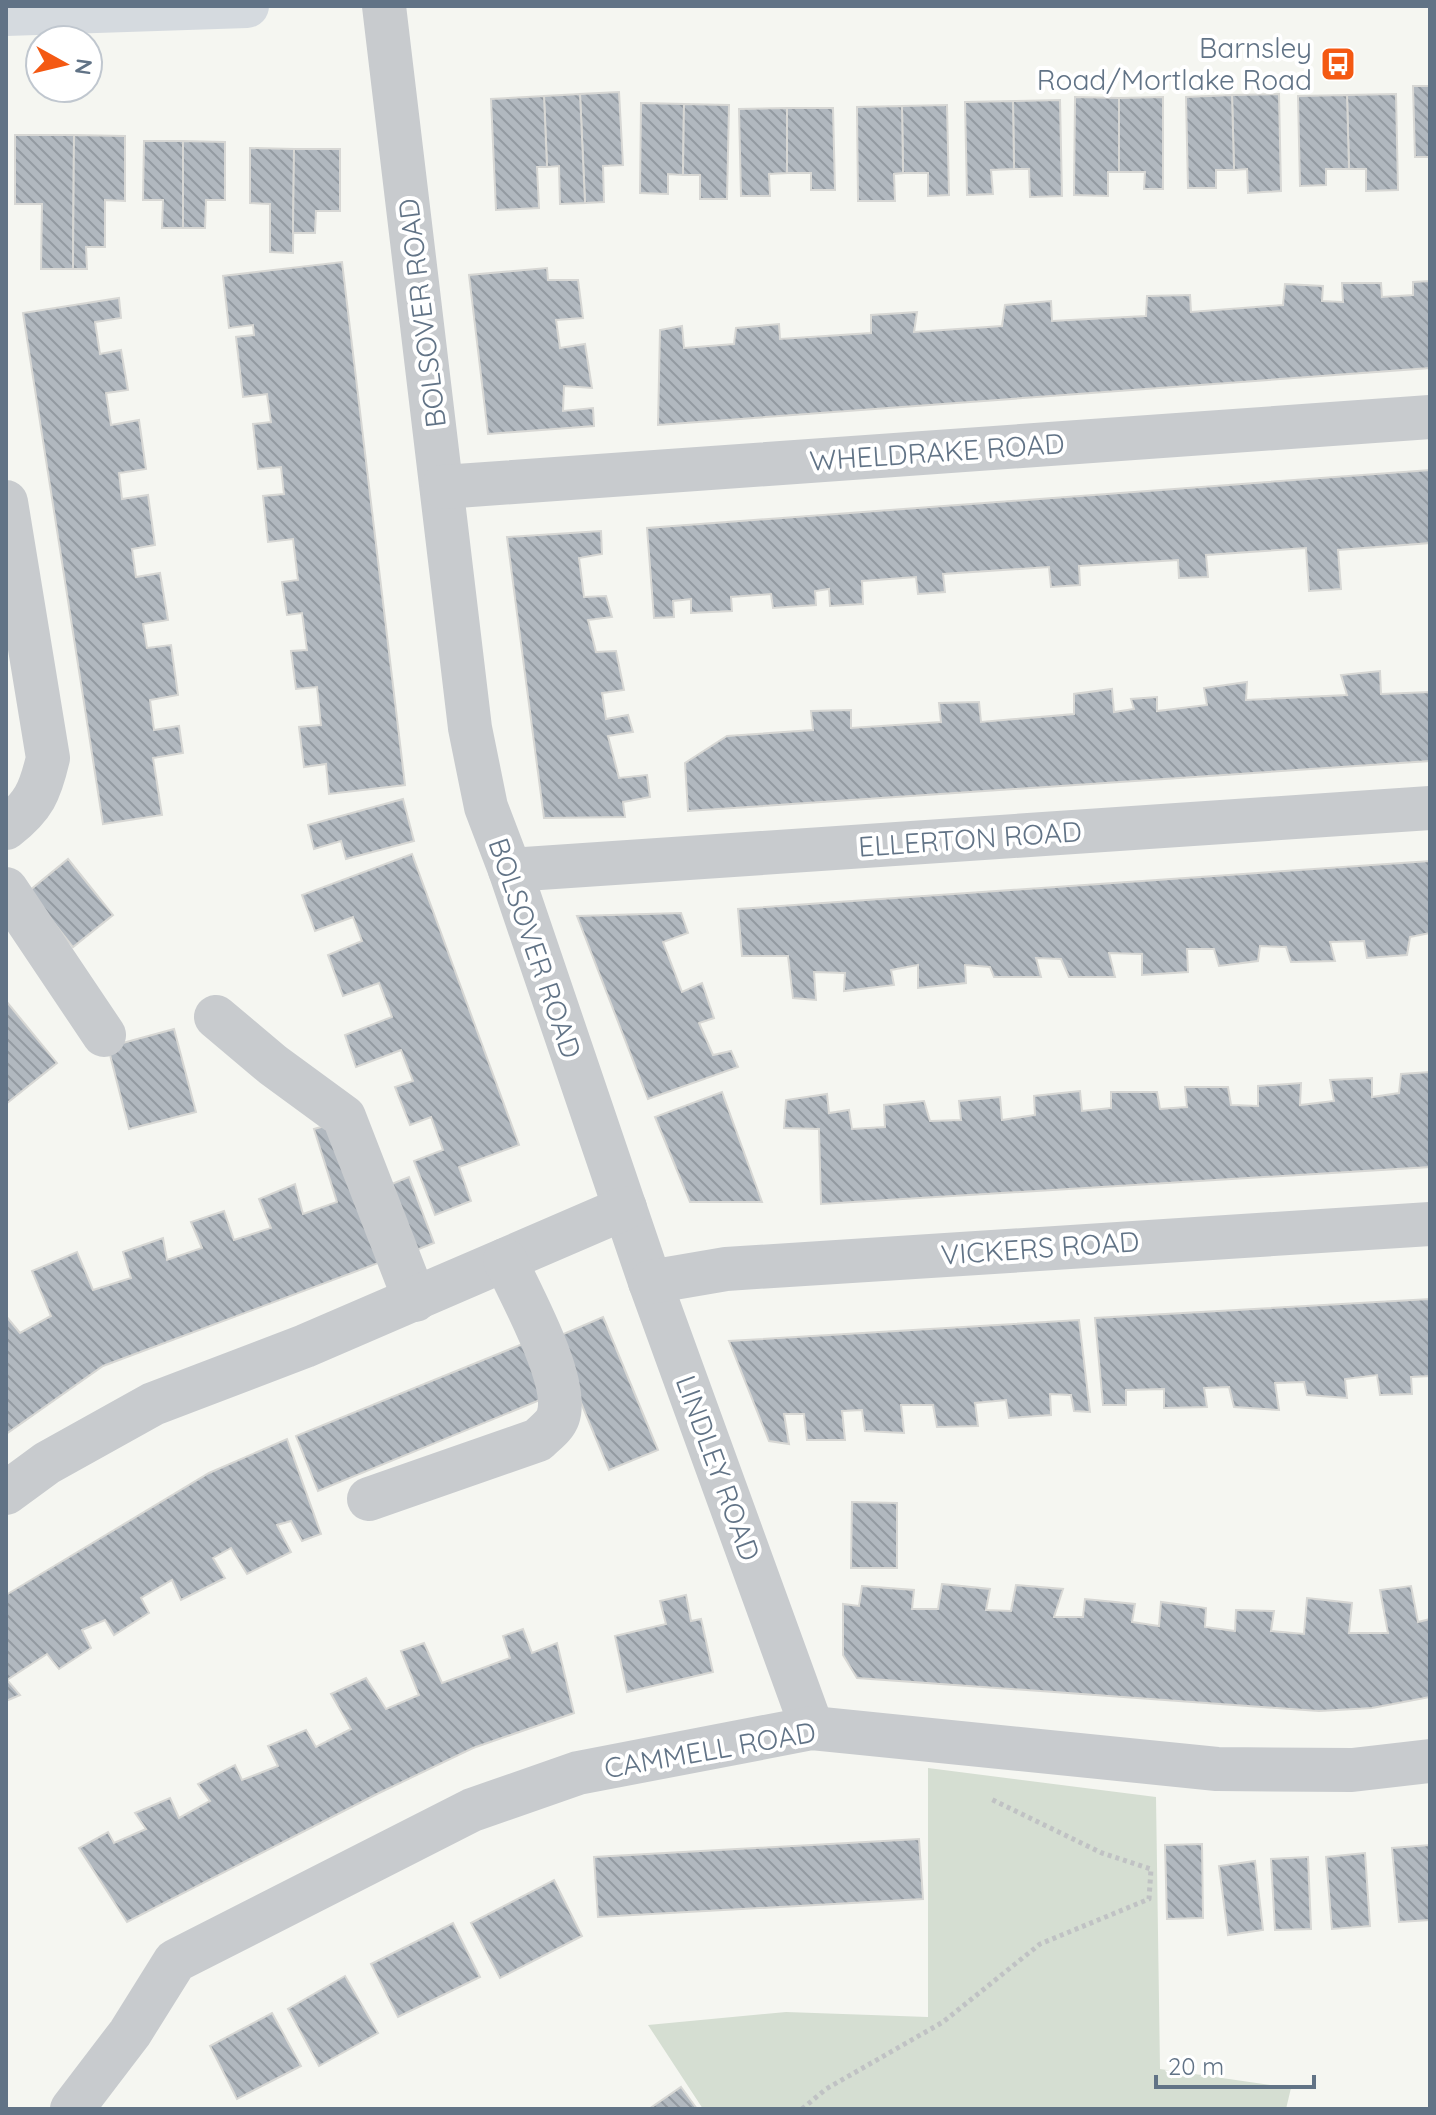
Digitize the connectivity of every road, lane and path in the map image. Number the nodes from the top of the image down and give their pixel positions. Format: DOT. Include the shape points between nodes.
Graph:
graph roads {
  1 [pos="247,6"];
  2 [pos="384,6"];
  3 [pos="6,14"];
  4 [pos="1430,417"];
  5 [pos="443,487"];
  6 [pos="6,502"];
  7 [pos="1430,808"];
  8 [pos="6,828"];
  9 [pos="510,870"];
  10 [pos="6,889"];
  11 [pos="216,1017"];
  12 [pos="104,1035"];
  13 [pos="625,1208"];
  14 [pos="1430,1224"];
  15 [pos="505,1260"];
  16 [pos="650,1282"];
  17 [pos="415,1300"];
  18 [pos="6,1493"];
  19 [pos="369,1499"];
  20 [pos="812,1728"];
  21 [pos="978,1746"];
  22 [pos="1430,1761"];
  23 [pos="72,2109"];
  24 [pos="802,2109"];
  1 -- 3 [label="main road"];
  2 -- 5 [label="street, BOLSOVER ROAD"];
  4 -- 5 [label="street, WHELDRAKE ROAD"];
  5 -- 9 [label="street, BOLSOVER ROAD" via="470,728 486,807"];
  6 -- 8 [label="street" via="48,758 41,789"];
  7 -- 9 [label="street, ELLERTON ROAD"];
  9 -- 13 [label="street, BOLSOVER ROAD"];
  10 -- 12 [label="street"];
  11 -- 17 [label="street" via="344,1117"];
  13 -- 15 [label="street"];
  13 -- 16 [label="street, LINDLEY ROAD"];
  14 -- 16 [label="street, VICKERS ROAD" via="726,1269"];
  15 -- 17 [label="street"];
  15 -- 19 [label="street" via="555,1371 562,1401 557,1421 538,1440"];
  16 -- 20 [label="street, LINDLEY ROAD"];
  17 -- 18 [label="street" via="153,1404 47,1463"];
  20 -- 21 [label="street, CAMMELL ROAD"];
  20 -- 23 [label="street, CAMMELL ROAD" via="578,1773 472,1810 175,1961 130,2033"];
  21 -- 22 [label="street, CAMMELL ROAD" via="1217,1769 1352,1770"];
  21 -- 24 [label="path" via="979,1793 1102,1853 1151,1869 1149,1899 1040,1944 943,2022 826,2089"];
}
